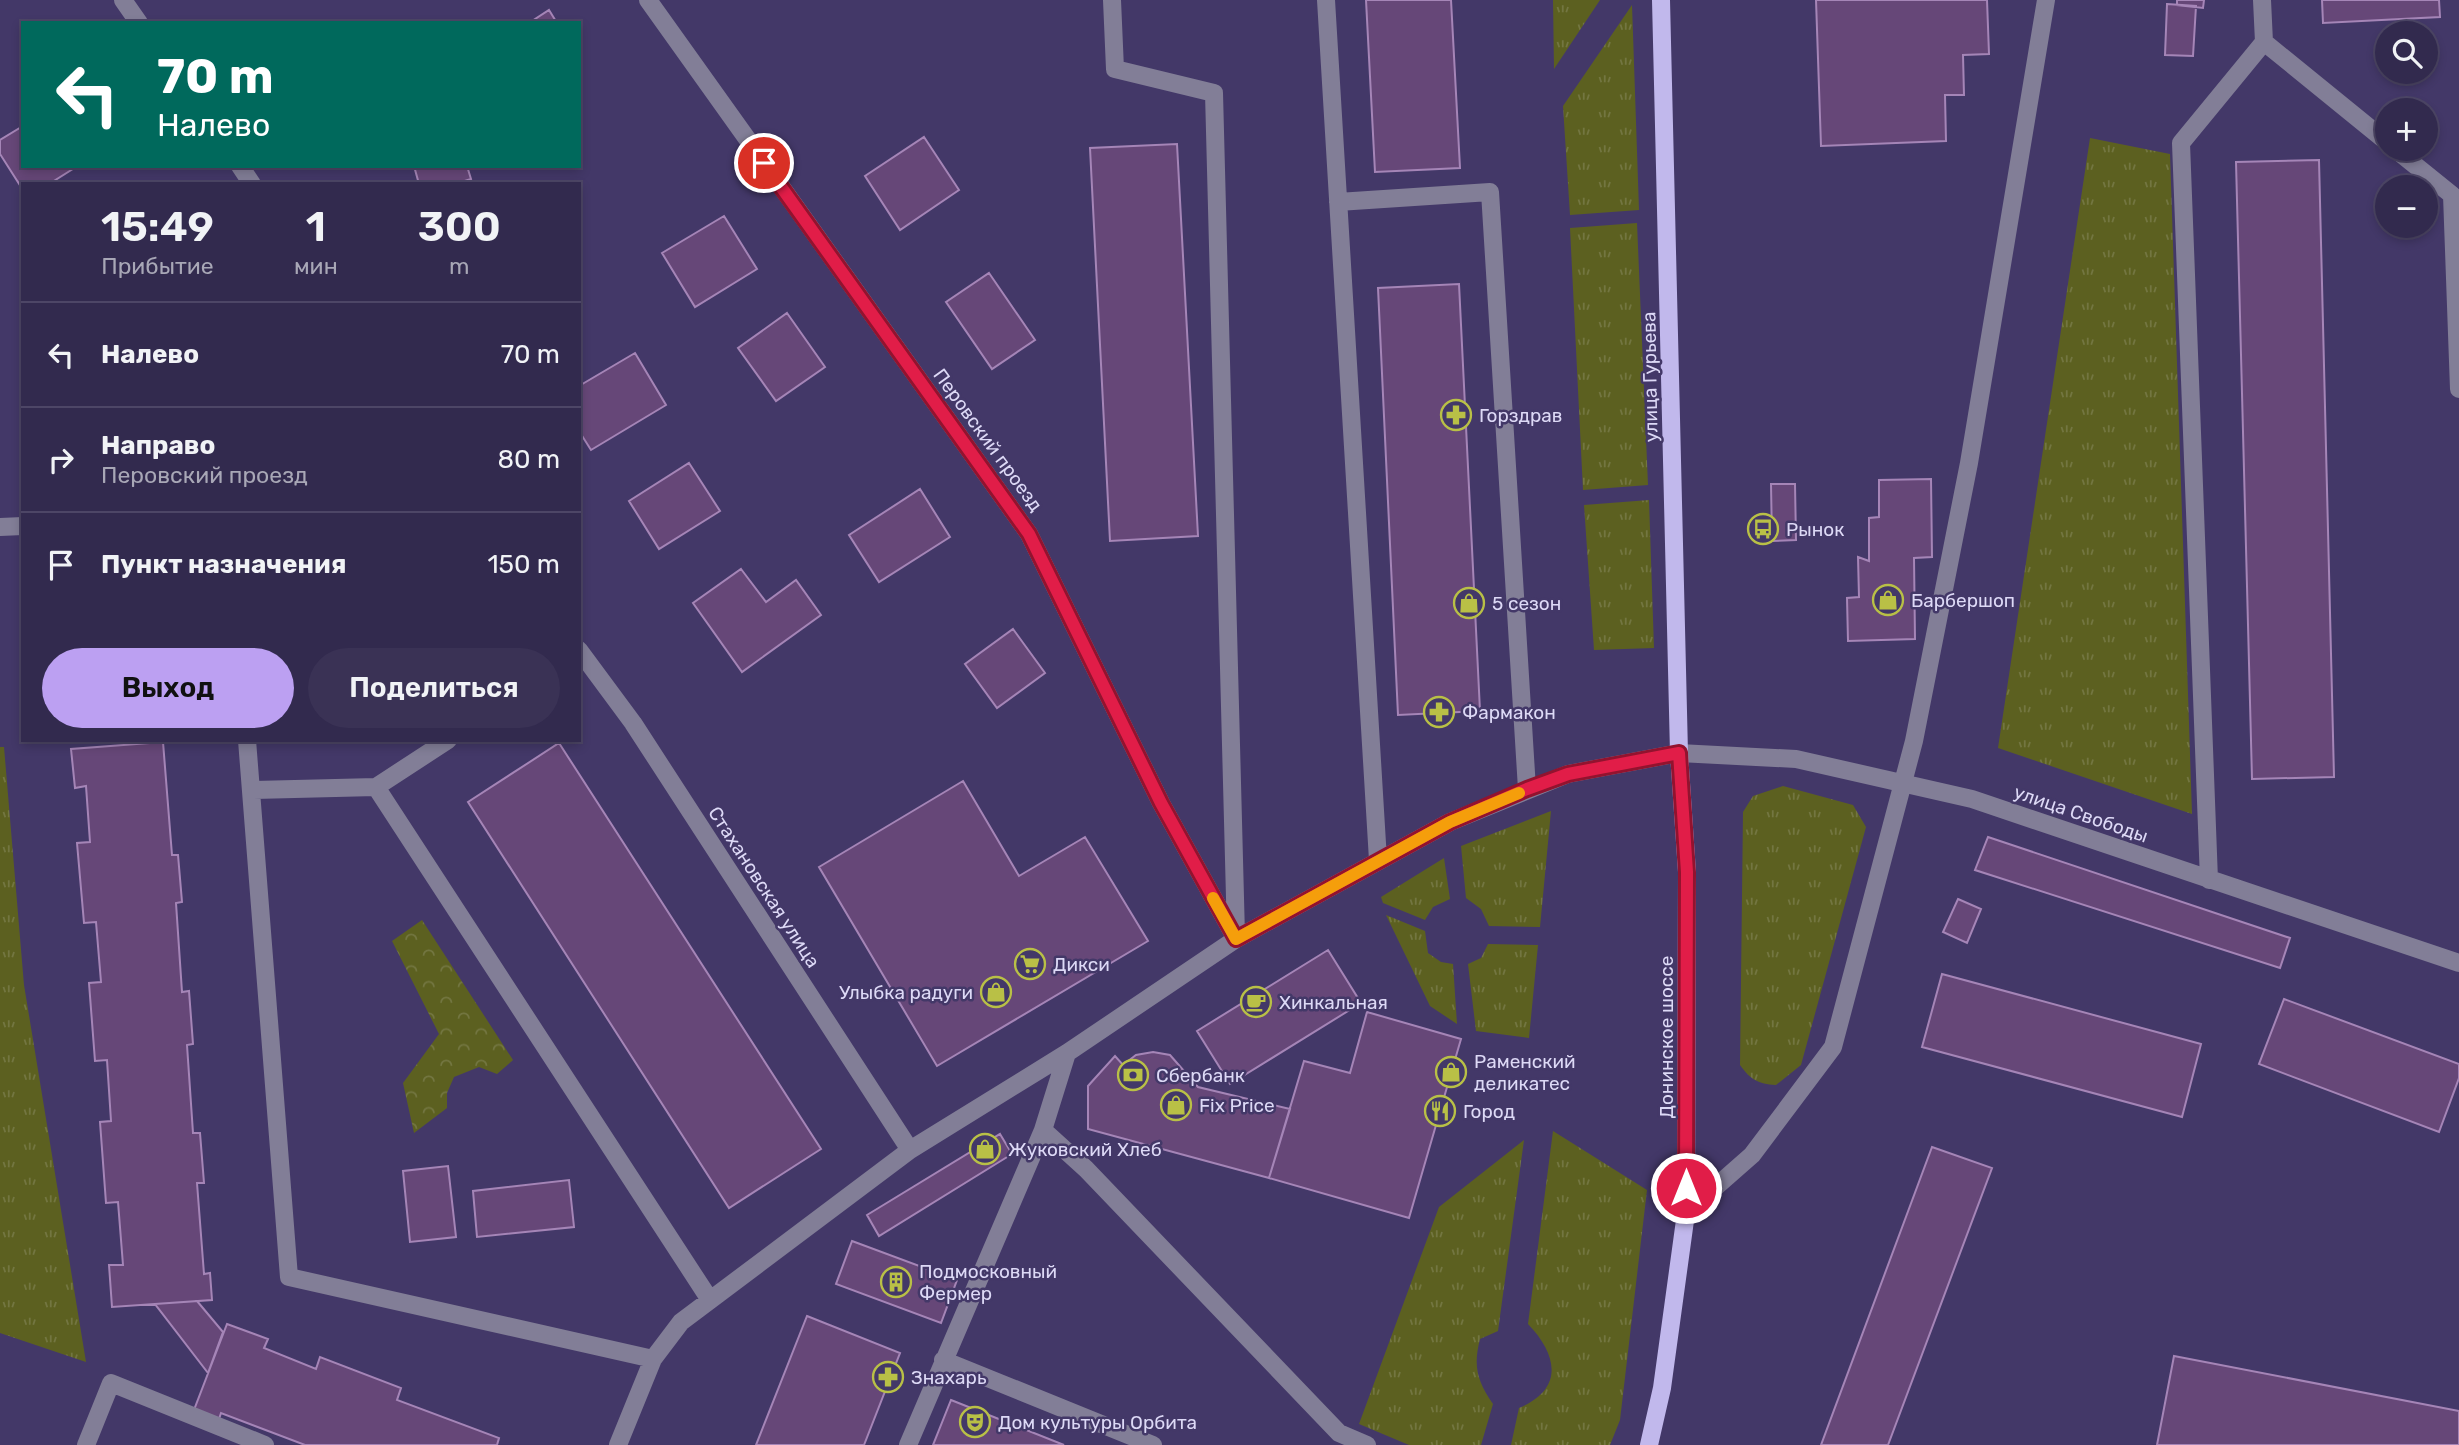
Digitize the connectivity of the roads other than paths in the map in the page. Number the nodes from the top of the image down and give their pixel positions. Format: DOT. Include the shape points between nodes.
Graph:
graph roads {
  1 [pos="123,0"];
  2 [pos="648,0"];
  3 [pos="1112,0"];
  4 [pos="1326,0"];
  5 [pos="1661,0"];
  6 [pos="2046,0"];
  7 [pos="2262,0"];
  8 [pos="138,21"];
  9 [pos="2264,42"];
  10 [pos="2375,132"];
  11 [pos="2410,161"];
  12 [pos="1338,202"];
  13 [pos="2459,389"];
  14 [pos="21,526"];
  15 [pos="0,527"];
  16 [pos="581,654"];
  17 [pos="247,742"];
  18 [pos="445,742"];
  19 [pos="1679,753"];
  20 [pos="1903,783"];
  21 [pos="376,786"];
  22 [pos="1527,789"];
  23 [pos="251,790"];
  24 [pos="1378,860"];
  25 [pos="2209,880"];
  26 [pos="1236,939"];
  27 [pos="2459,962"];
  28 [pos="1067,1053"];
  29 [pos="1044,1130"];
  30 [pos="910,1150"];
  31 [pos="1686,1213"];
  32 [pos="710,1300"];
  33 [pos="653,1359"];
  34 [pos="943,1360"];
  35 [pos="86,1445"];
  36 [pos="265,1445"];
  37 [pos="618,1445"];
  38 [pos="908,1445"];
  39 [pos="1153,1445"];
  40 [pos="1367,1445"];
  41 [pos="1649,1445"];
  1 -- 8 [label="street"];
  2 -- 26 [label="street, Перовский проезд" via="1029,534 1161,803"];
  3 -- 26 [label="street" via="1115,69 1214,93"];
  4 -- 12 [label="street"];
  5 -- 19 [label="main road, улица Гурьева"];
  6 -- 20 [label="street" via="1969,463"];
  7 -- 9 [label="street"];
  9 -- 10 [label="street"];
  9 -- 25 [label="street" via="2180,143"];
  11 -- 13 [label="street" via="2452,195"];
  12 -- 22 [label="street" via="1490,192"];
  12 -- 24 [label="street"];
  14 -- 15 [label="street"];
  16 -- 30 [label="street, Стахановская улица" via="633,723"];
  17 -- 23 [label="street"];
  18 -- 21 [label="street"];
  19 -- 20 [label="street, улица Свободы" via="1796,759"];
  19 -- 22 [label="street, улица Свободы" via="1568,774"];
  19 -- 31 [label="main road, Донинское шоссе" via="1687,872"];
  20 -- 25 [label="street, улица Свободы" via="1972,799"];
  20 -- 31 [label="street" via="1833,1047 1752,1155"];
  21 -- 23 [label="street"];
  21 -- 32 [label="street"];
  22 -- 24 [label="street, улица Свободы"];
  23 -- 33 [label="street" via="289,1277"];
  24 -- 26 [label="street, улица Свободы"];
  25 -- 27 [label="street, улица Свободы"];
  26 -- 28 [label="street, улица Свободы"];
  28 -- 29 [label="street"];
  28 -- 30 [label="street, улица Свободы"];
  29 -- 34 [label="street"];
  29 -- 40 [label="street" via="1339,1433"];
  30 -- 32 [label="street, улица Свободы"];
  31 -- 41 [label="main road, Донинское шоссе" via="1662,1388"];
  32 -- 33 [label="street, улица Свободы" via="681,1322"];
  33 -- 37 [label="street, улица Свободы"];
  34 -- 38 [label="street"];
  34 -- 39 [label="street"];
  35 -- 36 [label="street" via="111,1383"];
}
